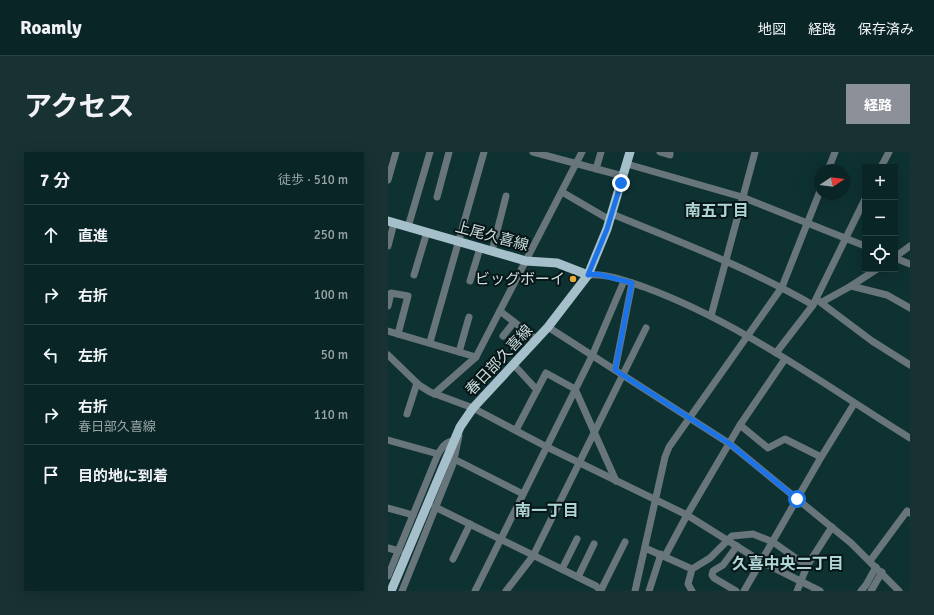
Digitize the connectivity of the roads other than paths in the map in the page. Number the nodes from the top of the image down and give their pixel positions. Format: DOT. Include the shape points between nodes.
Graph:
graph roads {
  1 [pos="396,152"];
  2 [pos="430,152"];
  3 [pos="449,152"];
  4 [pos="484,152"];
  5 [pos="533,152"];
  6 [pos="582,152"];
  7 [pos="601,152"];
  8 [pos="630,152"];
  9 [pos="660,152"];
  10 [pos="670,152"];
  11 [pos="756,152"];
  12 [pos="835,152"];
  13 [pos="889,152"];
  14 [pos="576,164"];
  15 [pos="627,164"];
  16 [pos="830,164"];
  17 [pos="883,164"];
  18 [pos="596,169"];
  19 [pos="623,176"];
  20 [pos="388,180"];
  21 [pos="562,192"];
  22 [pos="506,196"];
  23 [pos="437,197"];
  24 [pos="742,197"];
  25 [pos="817,200"];
  26 [pos="864,200"];
  27 [pos="611,217"];
  28 [pos="391,222"];
  29 [pos="808,224"];
  30 [pos="408,227"];
  31 [pos="426,232"];
  32 [pos="845,238"];
  33 [pos="458,241"];
  34 [pos="862,245"];
  35 [pos="388,246"];
  36 [pos="910,246"];
  37 [pos="480,248"];
  38 [pos="492,251"];
  39 [pos="898,256"];
  40 [pos="898,259"];
  41 [pos="726,260"];
  42 [pos="526,261"];
  43 [pos="910,264"];
  44 [pos="872,272"];
  45 [pos="414,275"];
  46 [pos="588,275"];
  47 [pos="470,281"];
  48 [pos="628,282"];
  49 [pos="851,286"];
  50 [pos="782,287"];
  51 [pos="817,302"];
  52 [pos="388,306"];
  53 [pos="910,308"];
  54 [pos="500,311"];
  55 [pos="469,316"];
  56 [pos="711,316"];
  57 [pos="514,322"];
  58 [pos="548,327"];
  59 [pos="646,328"];
  60 [pos="388,331"];
  61 [pos="398,334"];
  62 [pos="503,336"];
  63 [pos="747,336"];
  64 [pos="537,340"];
  65 [pos="430,342"];
  66 [pos="459,352"];
  67 [pos="776,353"];
  68 [pos="388,355"];
  69 [pos="592,356"];
  70 [pos="476,357"];
  71 [pos="785,358"];
  72 [pos="514,365"];
  73 [pos="910,365"];
  74 [pos="615,370"];
  75 [pos="623,375"];
  76 [pos="416,383"];
  77 [pos="537,390"];
  78 [pos="576,390"];
  79 [pos="434,394"];
  80 [pos="854,404"];
  81 [pos="473,408"];
  82 [pos="406,414"];
  83 [pos="690,417"];
  84 [pos="740,424"];
  85 [pos="460,427"];
  86 [pos="516,430"];
  87 [pos="595,431"];
  88 [pos="910,438"];
  89 [pos="388,440"];
  90 [pos="453,441"];
  91 [pos="730,444"];
  92 [pos="547,447"];
  93 [pos="438,454"];
  94 [pos="821,457"];
  95 [pos="454,459"];
  96 [pos="579,463"];
  97 [pos="616,481"];
  98 [pos="523,494"];
  99 [pos="797,499"];
  100 [pos="656,500"];
  101 [pos="435,507"];
  102 [pos="388,508"];
  103 [pos="910,513"];
  104 [pos="413,515"];
  105 [pos="687,515"];
  106 [pos="470,524"];
  107 [pos="832,527"];
  108 [pos="500,539"];
  109 [pos="577,540"];
  110 [pos="729,540"];
  111 [pos="625,542"];
  112 [pos="773,542"];
  113 [pos="594,544"];
  114 [pos="737,546"];
  115 [pos="388,548"];
  116 [pos="645,548"];
  117 [pos="404,550"];
  118 [pos="663,555"];
  119 [pos="533,556"];
  120 [pos="453,559"];
  121 [pos="870,561"];
  122 [pos="762,562"];
  123 [pos="808,566"];
  124 [pos="562,569"];
  125 [pos="692,569"];
  126 [pos="879,569"];
  127 [pos="388,576"];
  128 [pos="578,577"];
  129 [pos="801,582"];
  130 [pos="862,589"];
  131 [pos="601,590"];
  132 [pos="391,591"];
  133 [pos="402,591"];
  134 [pos="475,591"];
  135 [pos="506,591"];
  136 [pos="635,591"];
  137 [pos="649,591"];
  138 [pos="692,591"];
  139 [pos="736,591"];
  140 [pos="744,591"];
  141 [pos="797,591"];
  142 [pos="820,591"];
  143 [pos="871,591"];
  144 [pos="899,591"];
  1 -- 20 [label="street"];
  2 -- 30 [label="street"];
  3 -- 23 [label="street"];
  4 -- 33 [label="street"];
  5 -- 14 [label="street"];
  6 -- 14 [label="street"];
  7 -- 18 [label="street"];
  8 -- 15 [label="main road, 春日部久喜線"];
  9 -- 10 [label="street" via="670,155"];
  11 -- 24 [label="street"];
  12 -- 16 [label="street"];
  13 -- 17 [label="street"];
  14 -- 18 [label="street"];
  14 -- 21 [label="street"];
  15 -- 19 [label="main road, 春日部久喜線"];
  15 -- 24 [label="street"];
  18 -- 19 [label="street"];
  19 -- 27 [label="main road, 春日部久喜線"];
  21 -- 27 [label="street"];
  21 -- 42 [label="street"];
  22 -- 38 [label="street"];
  24 -- 29 [label="street"];
  24 -- 41 [label="street"];
  25 -- 29 [label="street"];
  26 -- 32 [label="street"];
  27 -- 41 [label="street"];
  27 -- 46 [label="main road, 春日部久喜線"];
  28 -- 30 [label="main road, 上尾久喜線"];
  28 -- 35 [label="street"];
  29 -- 32 [label="street"];
  29 -- 50 [label="street"];
  30 -- 31 [label="main road, 上尾久喜線"];
  31 -- 33 [label="main road, 上尾久喜線"];
  31 -- 45 [label="street"];
  32 -- 34 [label="street"];
  32 -- 51 [label="street"];
  33 -- 37 [label="main road, 上尾久喜線"];
  33 -- 65 [label="street"];
  36 -- 39 [label="street"];
  37 -- 38 [label="main road, 上尾久喜線"];
  37 -- 47 [label="street"];
  38 -- 42 [label="main road, 上尾久喜線"];
  40 -- 43 [label="street"];
  41 -- 50 [label="street"];
  41 -- 56 [label="street"];
  42 -- 46 [label="main road, 上尾久喜線" via="557,263"];
  42 -- 54 [label="street"];
  44 -- 49 [label="street"];
  46 -- 48 [label="street" via="597,274"];
  46 -- 58 [label="main road, 春日部久喜線"];
  48 -- 56 [label="street" via="682,301"];
  48 -- 69 [label="street"];
  48 -- 74 [label="street"];
  49 -- 51 [label="street"];
  49 -- 53 [label="street" via="887,295"];
  50 -- 51 [label="street"];
  50 -- 63 [label="street"];
  51 -- 67 [label="street"];
  51 -- 73 [label="street"];
  52 -- 61 [label="street" via="391,293 408,296"];
  54 -- 57 [label="street"];
  54 -- 70 [label="street"];
  55 -- 66 [label="street"];
  56 -- 63 [label="street"];
  57 -- 62 [label="street"];
  57 -- 64 [label="street"];
  58 -- 64 [label="main road, 春日部久喜線"];
  58 -- 69 [label="street"];
  59 -- 75 [label="street"];
  60 -- 61 [label="street"];
  61 -- 65 [label="street"];
  63 -- 67 [label="street"];
  63 -- 83 [label="street"];
  64 -- 72 [label="main road, 春日部久喜線"];
  65 -- 66 [label="street"];
  66 -- 70 [label="street"];
  67 -- 71 [label="street"];
  68 -- 76 [label="street"];
  69 -- 74 [label="street"];
  69 -- 78 [label="street"];
  70 -- 79 [label="street"];
  71 -- 80 [label="street"];
  71 -- 84 [label="street"];
  72 -- 77 [label="street"];
  72 -- 81 [label="main road, 春日部久喜線"];
  74 -- 75 [label="street"];
  75 -- 83 [label="street"];
  75 -- 87 [label="street"];
  76 -- 79 [label="street"];
  76 -- 82 [label="street"];
  77 -- 78 [label="street" via="546,373"];
  77 -- 86 [label="street"];
  78 -- 87 [label="street"];
  78 -- 92 [label="street"];
  79 -- 81 [label="street"];
  80 -- 88 [label="street"];
  80 -- 94 [label="street"];
  81 -- 85 [label="main road, 春日部久喜線"];
  81 -- 86 [label="street"];
  83 -- 91 [label="street"];
  83 -- 100 [label="street" via="669,447"];
  84 -- 91 [label="street"];
  84 -- 94 [label="street" via="768,448 785,439"];
  85 -- 90 [label="main road, 春日部久喜線"];
  85 -- 95 [label="street"];
  86 -- 92 [label="street"];
  87 -- 96 [label="street"];
  87 -- 97 [label="street"];
  89 -- 93 [label="street"];
  90 -- 93 [label="street" via="444,445"];
  90 -- 117 [label="main road, 春日部久喜線"];
  91 -- 99 [label="street"];
  91 -- 105 [label="street"];
  92 -- 96 [label="street"];
  92 -- 98 [label="street"];
  93 -- 104 [label="street"];
  94 -- 99 [label="street"];
  95 -- 98 [label="street"];
  95 -- 101 [label="street"];
  96 -- 97 [label="street"];
  96 -- 119 [label="street"];
  97 -- 100 [label="street"];
  98 -- 108 [label="street"];
  99 -- 107 [label="street"];
  99 -- 112 [label="street"];
  100 -- 105 [label="street"];
  100 -- 116 [label="street"];
  101 -- 106 [label="street"];
  101 -- 133 [label="street"];
  102 -- 104 [label="street"];
  103 -- 121 [label="street" via="907,511"];
  104 -- 117 [label="street"];
  105 -- 110 [label="street"];
  105 -- 118 [label="street"];
  106 -- 108 [label="street"];
  106 -- 120 [label="street"];
  107 -- 121 [label="street"];
  107 -- 123 [label="street"];
  108 -- 119 [label="street"];
  108 -- 134 [label="street"];
  109 -- 124 [label="street"];
  110 -- 112 [label="street" via="735,535 753,534"];
  110 -- 114 [label="street"];
  110 -- 125 [label="street" via="710,558"];
  111 -- 131 [label="street"];
  112 -- 122 [label="street"];
  112 -- 123 [label="street"];
  113 -- 128 [label="street"];
  114 -- 122 [label="street"];
  114 -- 139 [label="street" via="712,575"];
  115 -- 117 [label="street"];
  116 -- 118 [label="street"];
  116 -- 136 [label="street"];
  117 -- 127 [label="street"];
  117 -- 132 [label="main road, 春日部久喜線"];
  118 -- 125 [label="street"];
  118 -- 137 [label="street"];
  119 -- 124 [label="street"];
  119 -- 135 [label="street"];
  121 -- 126 [label="street"];
  122 -- 129 [label="street"];
  122 -- 140 [label="street"];
  123 -- 129 [label="street"];
  124 -- 128 [label="street"];
  125 -- 138 [label="street" via="688,584"];
  126 -- 130 [label="street"];
  126 -- 143 [label="street"];
  126 -- 144 [label="street"];
  128 -- 131 [label="street"];
  129 -- 141 [label="street"];
  129 -- 142 [label="street"];
}
